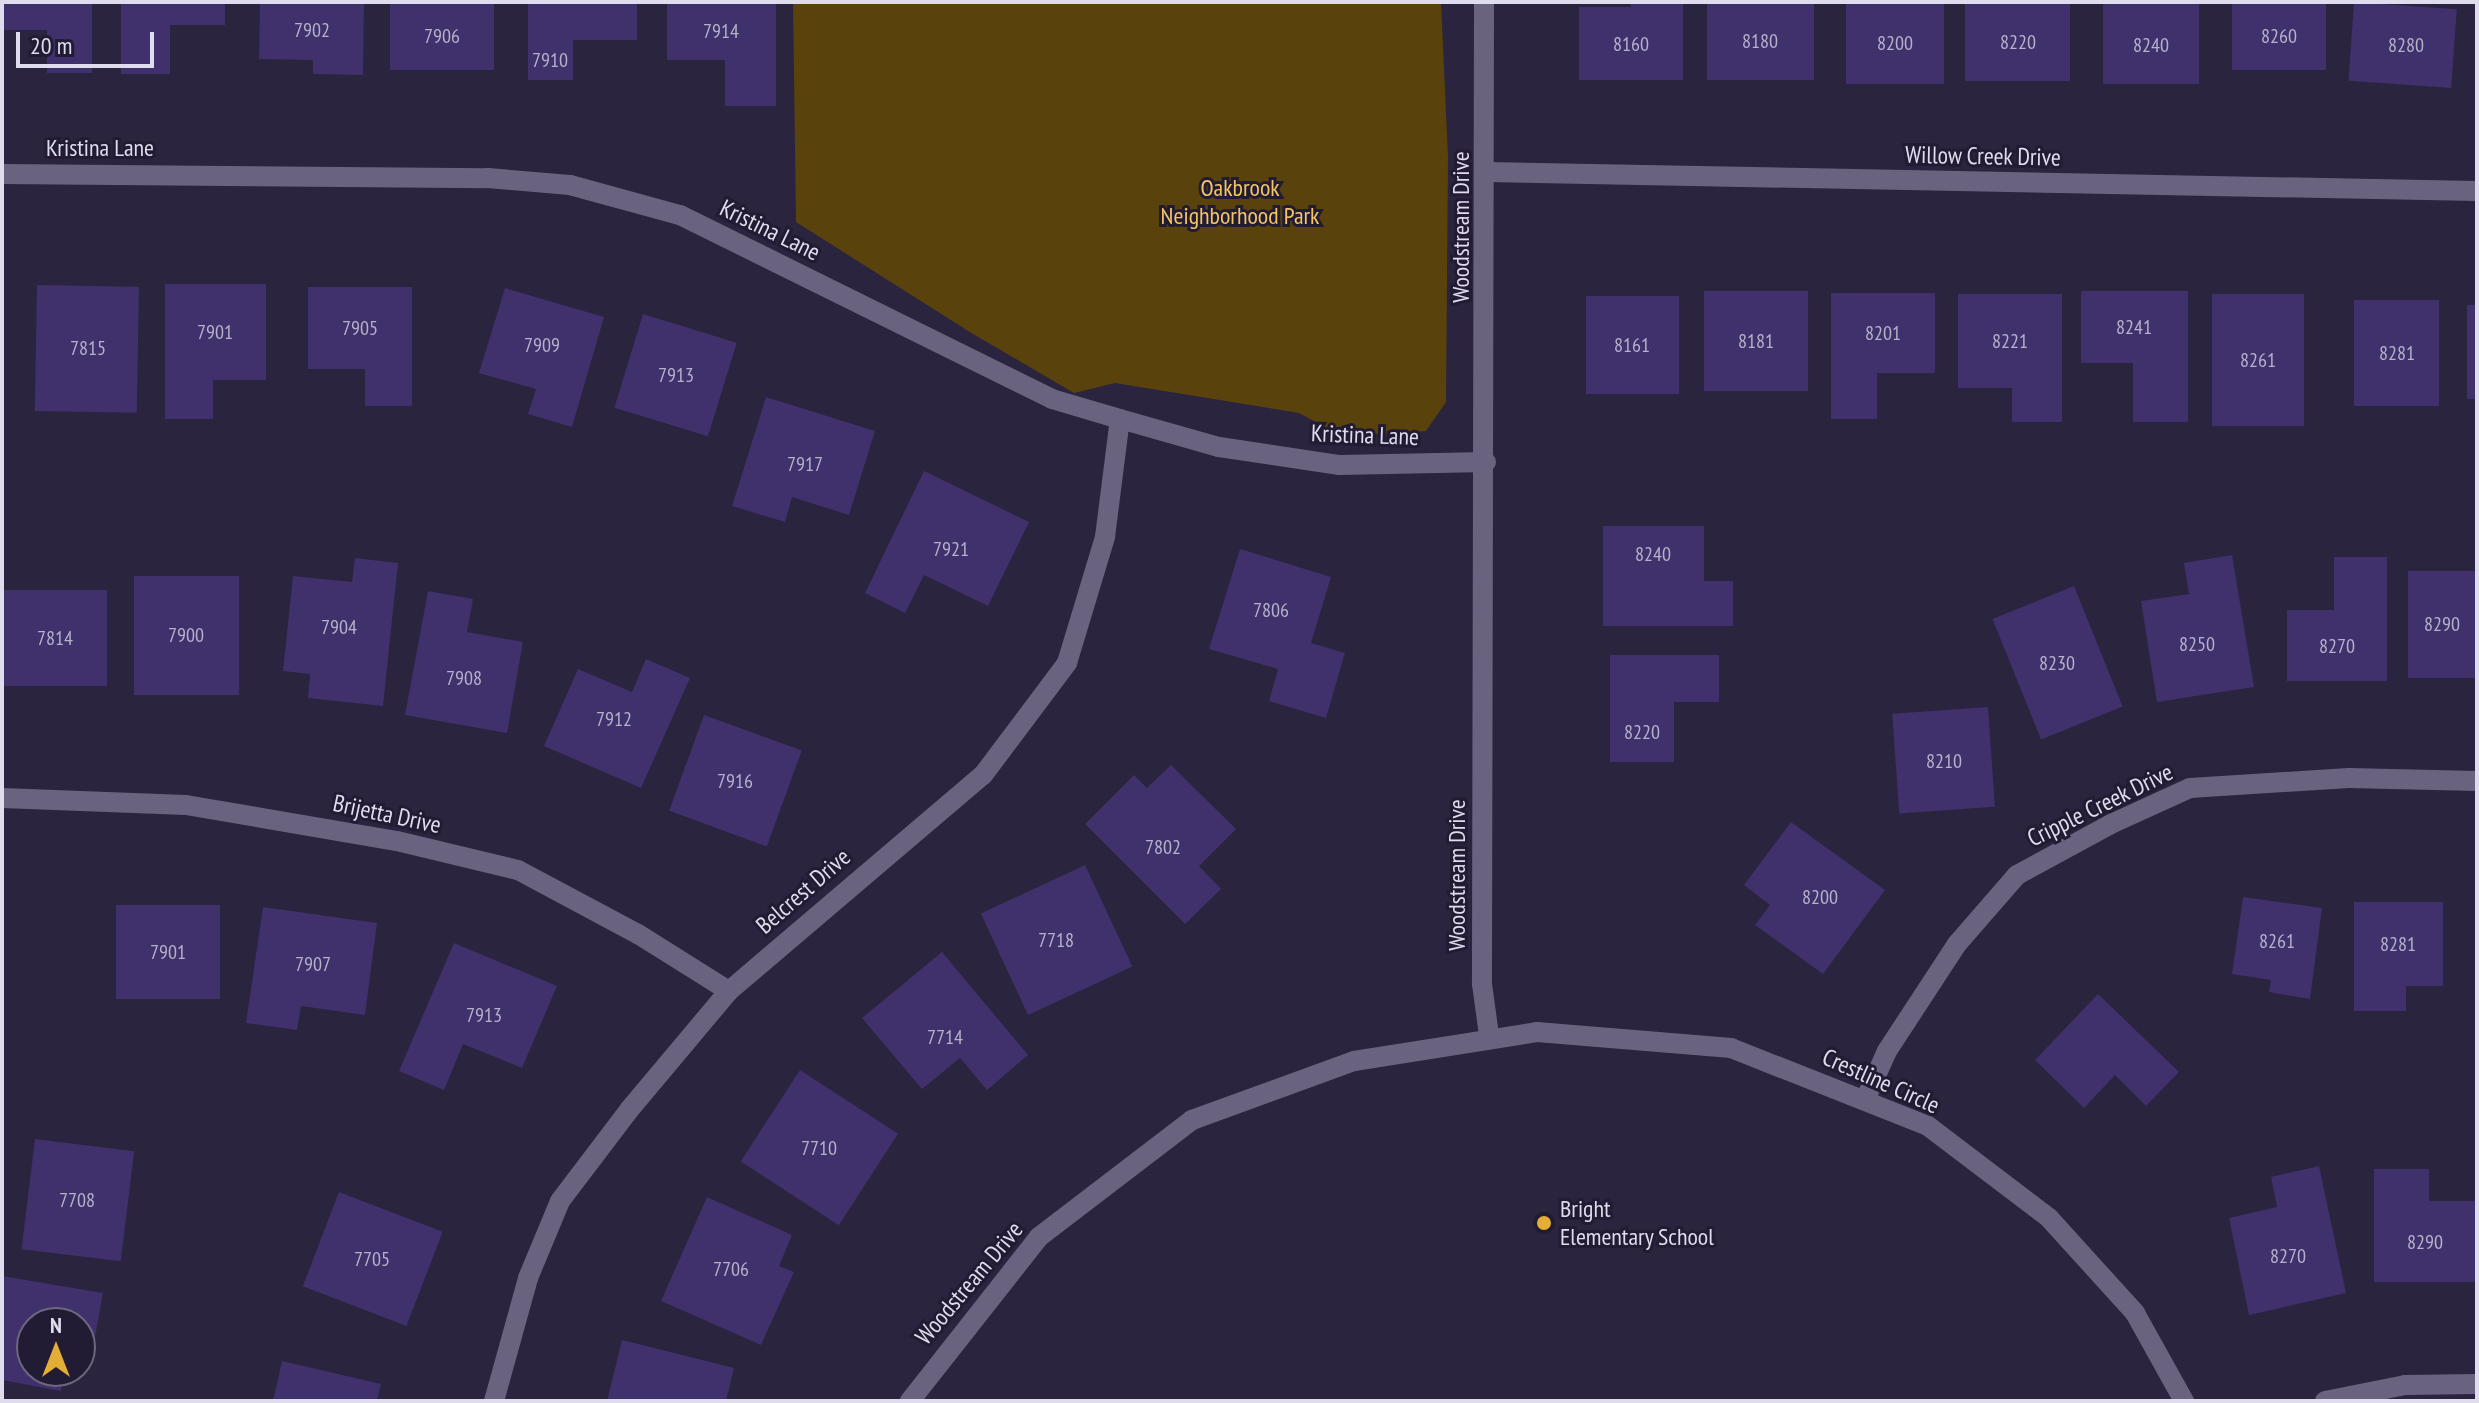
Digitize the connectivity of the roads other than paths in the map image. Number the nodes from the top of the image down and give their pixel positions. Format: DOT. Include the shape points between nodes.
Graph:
graph roads {
  1 [pos="1484,2"];
  2 [pos="1487,172"];
  3 [pos="2,174"];
  4 [pos="2477,191"];
  5 [pos="1120,419"];
  6 [pos="1486,462"];
  7 [pos="2477,781"];
  8 [pos="2,798"];
  9 [pos="729,991"];
  10 [pos="1489,1035"];
  11 [pos="1866,1098"];
  12 [pos="2477,1384"];
  13 [pos="494,1401"];
  14 [pos="910,1401"];
  15 [pos="2184,1401"];
  16 [pos="2325,1401"];
  1 -- 2 [label="street, Woodstream Drive"];
  2 -- 4 [label="street, Willow Creek Drive"];
  2 -- 6 [label="street, Woodstream Drive"];
  3 -- 5 [label="street, Kristina Lane" via="488,178 570,185 680,215 1052,399"];
  5 -- 6 [label="street, Kristina Lane" via="1219,447 1340,465"];
  5 -- 9 [label="street, Belcrest Drive" via="1105,537 1067,663 983,775"];
  6 -- 10 [label="street, Woodstream Drive" via="1482,984"];
  7 -- 11 [label="street, Cripple Creek Drive" via="2349,778 2190,788 2111,824 2017,875 1957,944 1887,1051"];
  8 -- 9 [label="street, Brijetta Drive" via="186,805 397,841 518,870 638,934"];
  9 -- 13 [label="street, Belcrest Drive" via="560,1201 528,1278"];
  10 -- 11 [label="street, Crestline Circle" via="1537,1032 1731,1048"];
  10 -- 14 [label="street, Woodstream Drive" via="1354,1061 1192,1120 1039,1237"];
  11 -- 15 [label="street, Crestline Circle" via="1928,1126 2049,1218 2135,1313"];
  12 -- 16 [label="street" via="2405,1385"];
}
